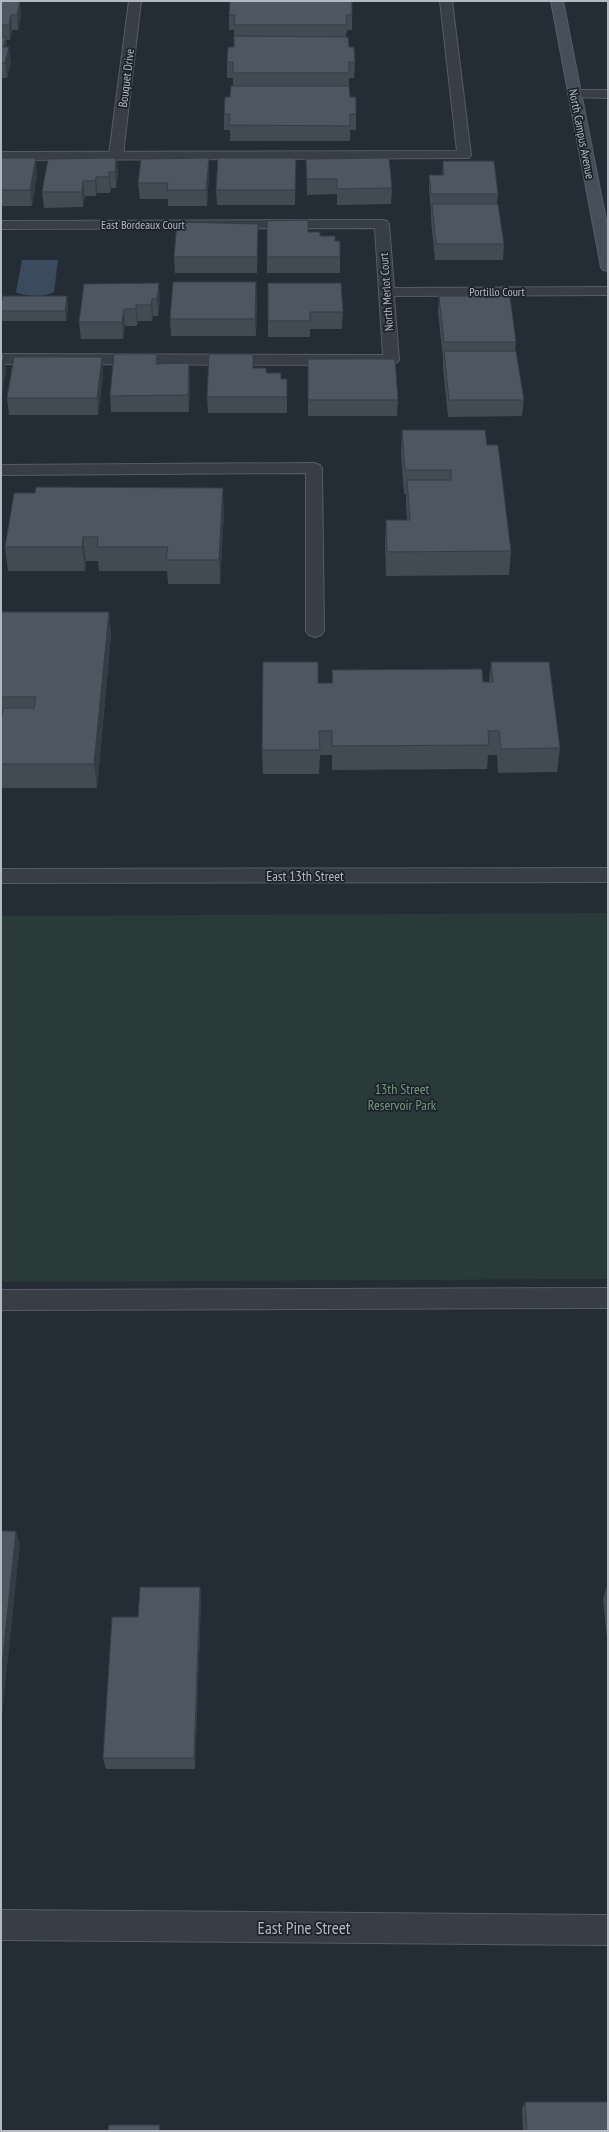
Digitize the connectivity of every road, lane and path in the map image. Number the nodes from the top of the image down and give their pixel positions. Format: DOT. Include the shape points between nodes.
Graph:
graph roads {
  1 [pos="135,1"];
  2 [pos="446,1"];
  3 [pos="557,1"];
  4 [pos="575,94"];
  5 [pos="608,94"];
  6 [pos="1,156"];
  7 [pos="116,156"];
  8 [pos="382,224"];
  9 [pos="1,225"];
  10 [pos="608,267"];
  11 [pos="608,291"];
  12 [pos="386,292"];
  13 [pos="1,359"];
  14 [pos="1,470"];
  15 [pos="315,631"];
  16 [pos="608,875"];
  17 [pos="1,876"];
  18 [pos="608,1298"];
  19 [pos="1,1300"];
  20 [pos="1,1925"];
  21 [pos="608,1930"];
  1 -- 7 [label="street, Bouquet Drive"];
  2 -- 7 [label="street" via="464,156"];
  3 -- 4 [label="main road, North Campus Avenue"];
  4 -- 5 [label="street"];
  4 -- 10 [label="main road, North Campus Avenue"];
  6 -- 7 [label="street"];
  8 -- 9 [label="street, East Bordeaux Court"];
  8 -- 12 [label="street, North Merlot Court"];
  11 -- 12 [label="street, Portillo Court"];
  12 -- 13 [label="street, North Merlot Court" via="391,360"];
  14 -- 15 [label="street" via="314,468"];
  16 -- 17 [label="street, East 13th Street"];
  18 -- 19 [label="street"];
  20 -- 21 [label="street, East Pine Street"];
}
